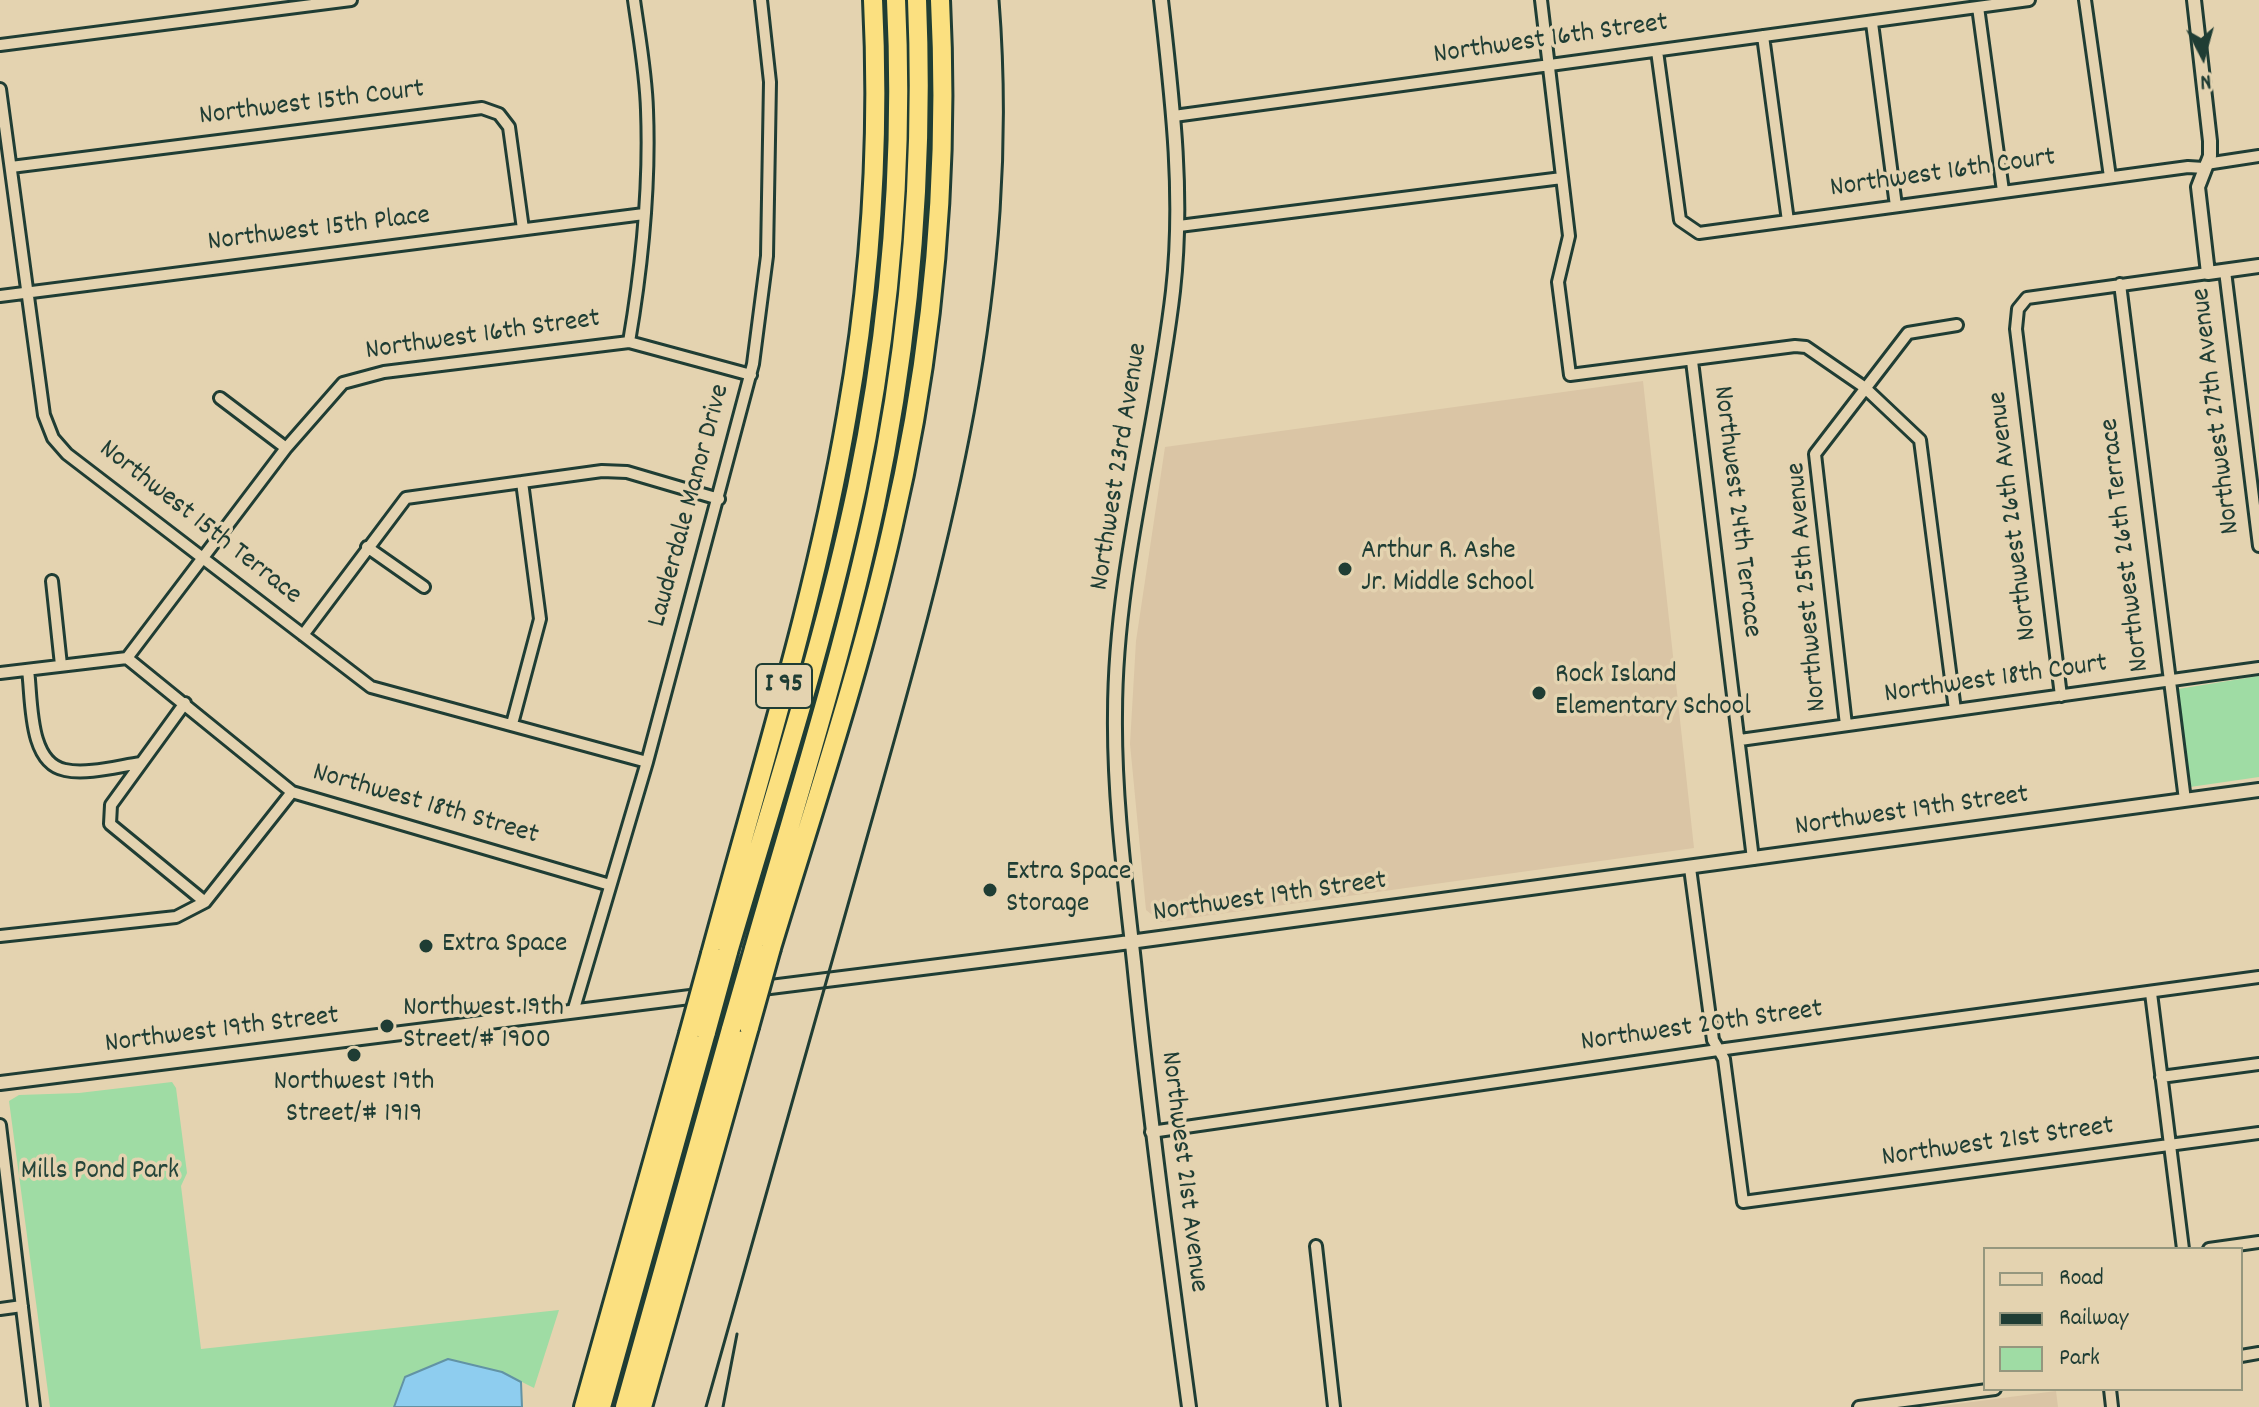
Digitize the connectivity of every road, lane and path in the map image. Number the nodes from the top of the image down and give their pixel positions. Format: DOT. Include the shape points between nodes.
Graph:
graph roads {
  1 [pos="351,0"];
  2 [pos="634,0"];
  3 [pos="761,0"];
  4 [pos="873,0"];
  5 [pos="886,0"];
  6 [pos="896,0"];
  7 [pos="917,0"];
  8 [pos="940,0"];
  9 [pos="1161,0"];
  10 [pos="1541,0"];
  11 [pos="2029,0"];
  12 [pos="2085,0"];
  13 [pos="2194,0"];
  14 [pos="1978,7"];
  15 [pos="1872,23"];
  16 [pos="1763,36"];
  17 [pos="0,45"];
  18 [pos="1657,51"];
  19 [pos="1550,66"];
  20 [pos="0,89"];
  21 [pos="875,109"];
  22 [pos="1174,116"];
  23 [pos="919,129"];
  24 [pos="2259,156"];
  25 [pos="2205,166"];
  26 [pos="11,167"];
  27 [pos="2110,177"];
  28 [pos="1562,178"];
  29 [pos="2003,191"];
  30 [pos="1896,206"];
  31 [pos="644,214"];
  32 [pos="1788,221"];
  33 [pos="1179,226"];
  34 [pos="523,229"];
  35 [pos="2259,266"];
  36 [pos="2225,271"];
  37 [pos="2208,273"];
  38 [pos="2120,284"];
  39 [pos="932,287"];
  40 [pos="27,293"];
  41 [pos="0,296"];
  42 [pos="1957,325"];
  43 [pos="629,342"];
  44 [pos="1692,361"];
  45 [pos="751,375"];
  46 [pos="1864,387"];
  47 [pos="220,398"];
  48 [pos="286,448"];
  49 [pos="522,482"];
  50 [pos="719,499"];
  51 [pos="2259,546"];
  52 [pos="367,547"];
  53 [pos="204,555"];
  54 [pos="52,581"];
  55 [pos="424,587"];
  56 [pos="303,635"];
  57 [pos="127,658"];
  58 [pos="61,665"];
  59 [pos="2259,668"];
  60 [pos="28,670"];
  61 [pos="0,673"];
  62 [pos="2168,682"];
  63 [pos="2061,696"];
  64 [pos="185,703"];
  65 [pos="1955,710"];
  66 [pos="512,724"];
  67 [pos="1846,725"];
  68 [pos="1740,740"];
  69 [pos="647,762"];
  70 [pos="141,763"];
  71 [pos="2259,790"];
  72 [pos="292,792"];
  73 [pos="2185,800"];
  74 [pos="1753,859"];
  75 [pos="1690,868"];
  76 [pos="610,885"];
  77 [pos="205,902"];
  78 [pos="0,936"];
  79 [pos="1132,942"];
  80 [pos="763,949"];
  81 [pos="720,953"];
  82 [pos="2259,977"];
  83 [pos="2151,993"];
  84 [pos="573,1012"];
  85 [pos="740,1028"];
  86 [pos="697,1033"];
  87 [pos="1718,1050"];
  88 [pos="2259,1064"];
  89 [pos="2161,1077"];
  90 [pos="0,1083"];
  91 [pos="0,1125"];
  92 [pos="1151,1132"];
  93 [pos="2259,1133"];
  94 [pos="2169,1145"];
  95 [pos="4,1196"];
  96 [pos="2259,1242"];
  97 [pos="1316,1246"];
  98 [pos="2183,1247"];
  99 [pos="2223,1247"];
  100 [pos="22,1306"];
  101 [pos="0,1309"];
  102 [pos="1983,1391"];
  103 [pos="34,1407"];
  104 [pos="584,1407"];
  105 [pos="601,1407"];
  106 [pos="625,1407"];
  107 [pos="642,1407"];
  108 [pos="1189,1407"];
  109 [pos="1334,1407"];
  110 [pos="1859,1407"];
  1 -- 17 [label="street"];
  2 -- 31 [label="street" via="647,108"];
  3 -- 45 [label="street, Lauderdale Manor Drive" via="770,82 767,256"];
  4 -- 21 [label="highway, I 95"];
  5 -- 21 [label="highway"];
  6 -- 81 [label="highway" via="894,214 870,419 833,588"];
  7 -- 23 [label="highway"];
  8 -- 39 [label="highway, I 95" via="941,145"];
  9 -- 22 [label="street, Northwest 23rd Avenue"];
  10 -- 19 [label="street"];
  11 -- 14 [label="street, Northwest 16th Street"];
  12 -- 27 [label="street"];
  13 -- 25 [label="street, Northwest 27th Avenue" via="2210,141"];
  14 -- 15 [label="street, Northwest 16th Street"];
  14 -- 29 [label="street"];
  15 -- 16 [label="street, Northwest 16th Street"];
  15 -- 30 [label="street"];
  16 -- 18 [label="street, Northwest 16th Street"];
  16 -- 32 [label="street"];
  18 -- 19 [label="street, Northwest 16th Street"];
  18 -- 32 [label="street, Northwest 16th Court" via="1680,220 1699,233"];
  19 -- 22 [label="street, Northwest 16th Street"];
  19 -- 28 [label="street"];
  20 -- 26 [label="street, Northwest 15th Terrace"];
  21 -- 81 [label="highway, I 95" via="866,279 843,437"];
  22 -- 33 [label="street, Northwest 23rd Avenue"];
  23 -- 39 [label="highway"];
  23 -- 80 [label="highway" via="906,313 884,462"];
  24 -- 25 [label="street, Northwest 16th Court"];
  25 -- 27 [label="street, Northwest 16th Court"];
  25 -- 37 [label="street, Northwest 27th Avenue" via="2198,187"];
  26 -- 34 [label="street, Northwest 15th Court" via="482,108 499,114 509,127"];
  26 -- 40 [label="street, Northwest 15th Terrace"];
  27 -- 29 [label="street, Northwest 16th Court"];
  28 -- 33 [label="street"];
  28 -- 44 [label="street" via="1569,236 1558,282 1570,375"];
  29 -- 30 [label="street, Northwest 16th Court"];
  30 -- 32 [label="street, Northwest 16th Court"];
  31 -- 34 [label="street, Northwest 15th Place"];
  31 -- 43 [label="street"];
  33 -- 79 [label="street, Northwest 23rd Avenue" via="1119,640 1114,714"];
  34 -- 40 [label="street, Northwest 15th Place"];
  35 -- 36 [label="street"];
  36 -- 37 [label="street"];
  36 -- 51 [label="street, Northwest 27th Avenue"];
  37 -- 38 [label="street"];
  38 -- 62 [label="street, Northwest 26th Terrace"];
  38 -- 63 [label="street, Northwest 26th Avenue" via="2027,298 2018,309 2016,329"];
  39 -- 80 [label="highway, I 95" via="913,423 884,564"];
  40 -- 41 [label="street, Northwest 15th Place"];
  40 -- 53 [label="street, Northwest 15th Terrace" via="44,415 53,438 67,454"];
  42 -- 46 [label="street, Northwest 25th Avenue" via="1908,333"];
  43 -- 45 [label="street, Northwest 16th Street"];
  43 -- 48 [label="street, Northwest 16th Street" via="360,376 334,389"];
  44 -- 46 [label="street" via="1806,347"];
  44 -- 68 [label="street, Northwest 24th Terrace"];
  45 -- 50 [label="street, Lauderdale Manor Drive"];
  46 -- 65 [label="street" via="1920,440"];
  46 -- 67 [label="street, Northwest 25th Avenue" via="1815,454"];
  47 -- 48 [label="street"];
  48 -- 53 [label="street, Northwest 16th Street"];
  49 -- 50 [label="street" via="627,472"];
  49 -- 52 [label="street" via="406,498"];
  49 -- 66 [label="street" via="540,619"];
  50 -- 69 [label="street, Lauderdale Manor Drive"];
  52 -- 55 [label="street"];
  52 -- 56 [label="street"];
  53 -- 56 [label="street, Northwest 15th Terrace"];
  53 -- 57 [label="street, Northwest 16th Street"];
  54 -- 58 [label="street"];
  56 -- 66 [label="street, Northwest 15th Terrace" via="371,687"];
  57 -- 58 [label="street"];
  57 -- 64 [label="street, Northwest 18th Street"];
  58 -- 60 [label="street"];
  59 -- 62 [label="street, Northwest 18th Court"];
  60 -- 61 [label="street"];
  60 -- 70 [label="street" via="39,748 52,765 67,771"];
  62 -- 63 [label="street, Northwest 18th Court"];
  62 -- 73 [label="street, Northwest 26th Terrace"];
  63 -- 65 [label="street, Northwest 18th Court"];
  64 -- 70 [label="street"];
  64 -- 72 [label="street, Northwest 18th Street"];
  65 -- 67 [label="street, Northwest 18th Court"];
  66 -- 69 [label="street, Northwest 15th Terrace"];
  67 -- 68 [label="street, Northwest 18th Court"];
  68 -- 74 [label="street, Northwest 24th Terrace"];
  69 -- 76 [label="street, Lauderdale Manor Drive"];
  70 -- 77 [label="street" via="111,805 110,824"];
  71 -- 73 [label="street, Northwest 19th Street"];
  72 -- 76 [label="street, Northwest 18th Street"];
  72 -- 77 [label="street"];
  73 -- 74 [label="street, Northwest 19th Street"];
  74 -- 75 [label="street, Northwest 19th Street"];
  75 -- 79 [label="street, Northwest 19th Street"];
  75 -- 87 [label="street"];
  76 -- 84 [label="street, Lauderdale Manor Drive"];
  77 -- 78 [label="street" via="176,917"];
  79 -- 84 [label="street, Northwest 19th Street"];
  79 -- 92 [label="street, Northwest 21st Avenue"];
  80 -- 85 [label="highway, I 95, bridge"];
  81 -- 86 [label="highway, I 95, bridge"];
  82 -- 83 [label="street, Northwest 20th Street"];
  83 -- 87 [label="street, Northwest 20th Street"];
  83 -- 89 [label="street"];
  84 -- 90 [label="street, Northwest 19th Street"];
  85 -- 106 [label="highway"];
  85 -- 107 [label="highway, I 95"];
  86 -- 104 [label="highway, I 95"];
  86 -- 105 [label="highway"];
  87 -- 92 [label="street, Northwest 20th Street"];
  87 -- 94 [label="street, Northwest 21st Street" via="1724,1059 1743,1202"];
  88 -- 89 [label="street"];
  89 -- 94 [label="street"];
  91 -- 95 [label="street"];
  92 -- 108 [label="street, Northwest 21st Avenue"];
  93 -- 94 [label="street, Northwest 21st Street"];
  94 -- 98 [label="street"];
  95 -- 100 [label="street"];
  96 -- 99 [label="street"];
  97 -- 109 [label="street"];
  100 -- 101 [label="street"];
  100 -- 103 [label="street"];
  102 -- 110 [label="street"];
}
